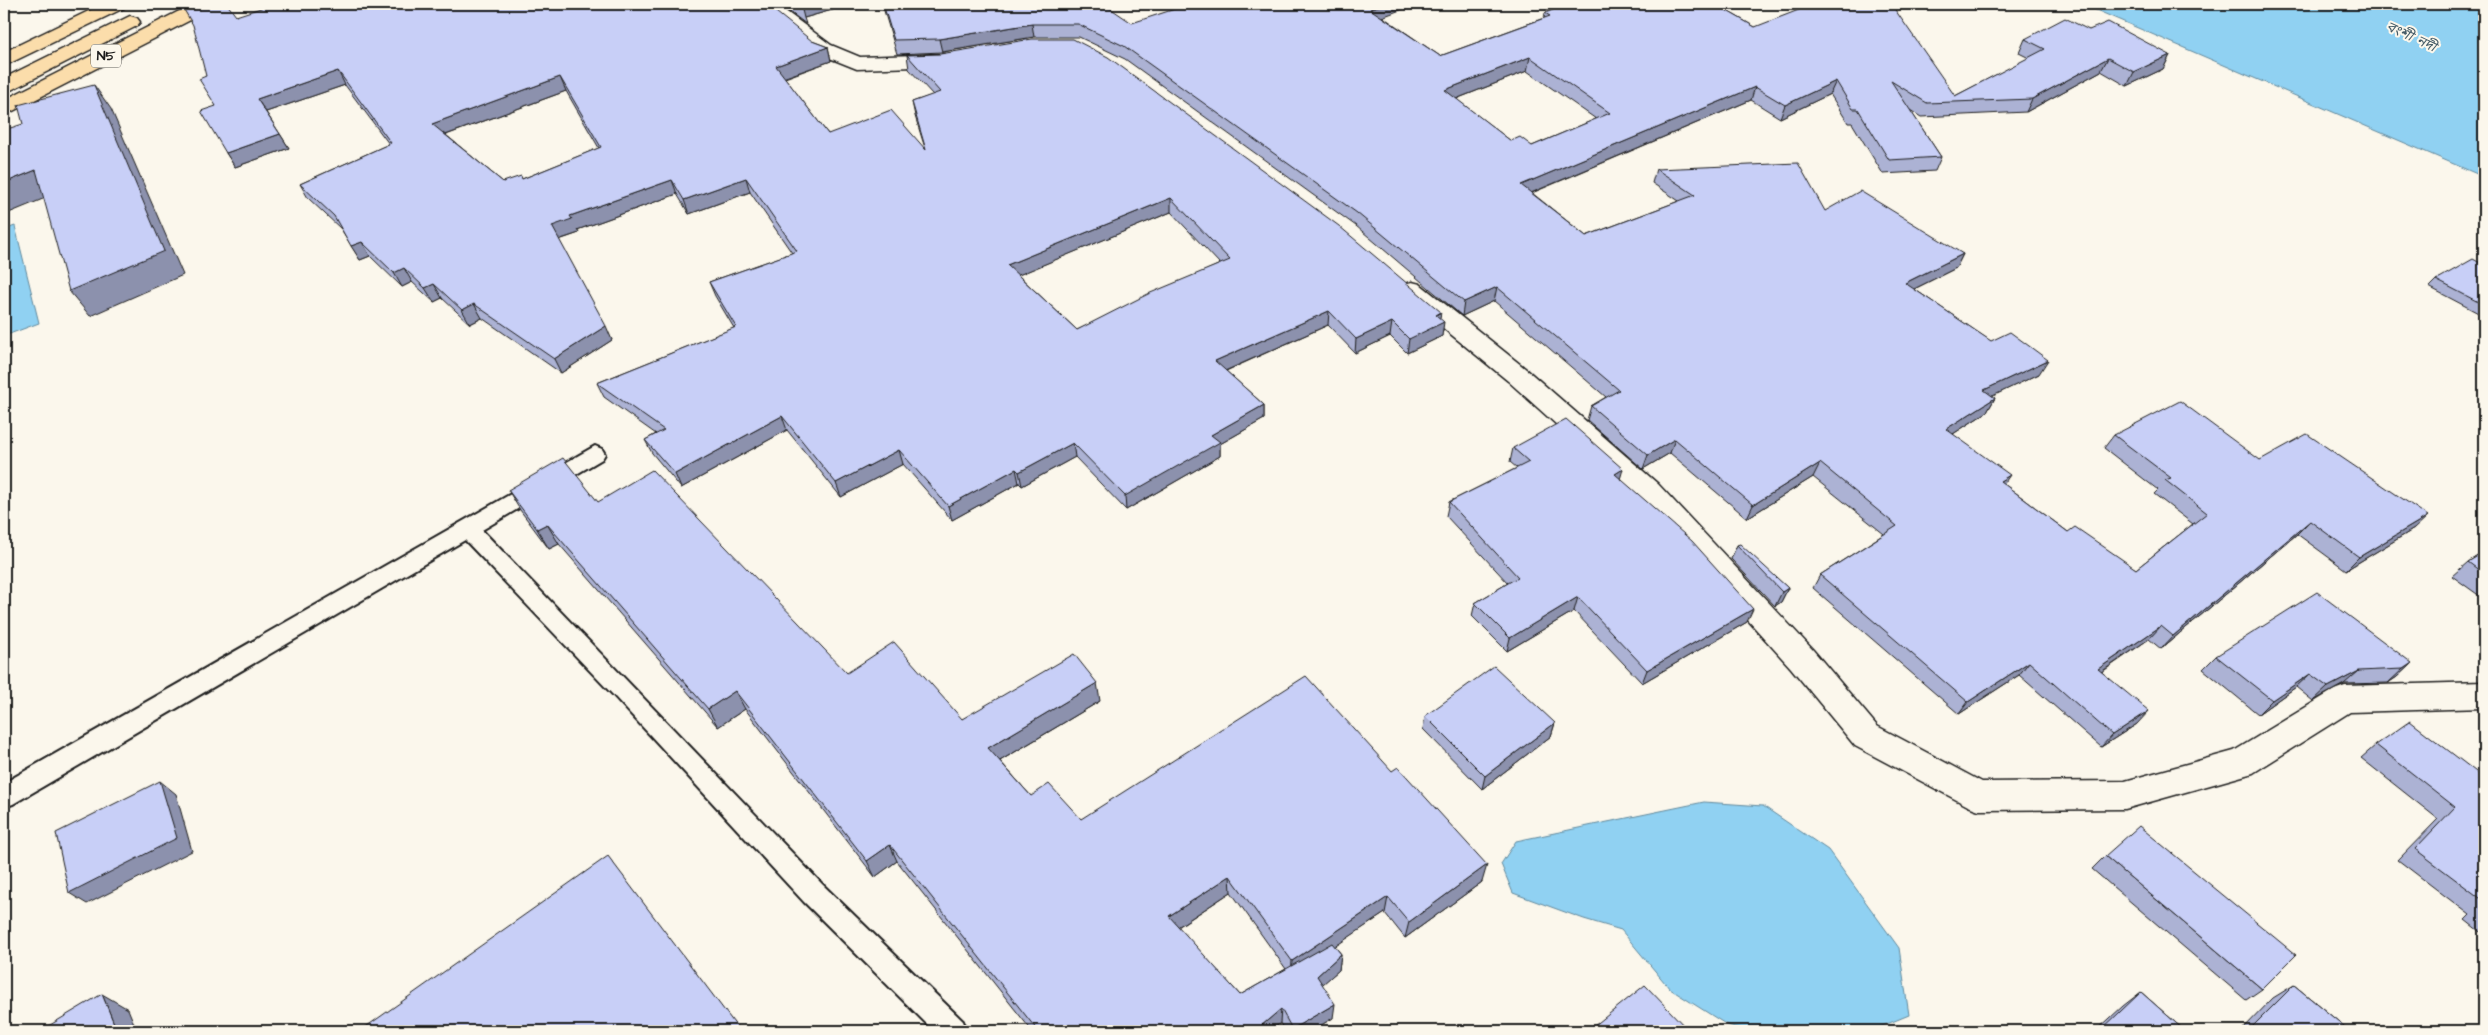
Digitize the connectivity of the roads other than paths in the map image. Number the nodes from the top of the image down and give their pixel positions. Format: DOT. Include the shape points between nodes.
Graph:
graph roads {
  1 [pos="117,4"];
  2 [pos="207,4"];
  3 [pos="764,4"];
  4 [pos="154,10"];
  5 [pos="969,56"];
  6 [pos="4,60"];
  7 [pos="4,86"];
  8 [pos="4,108"];
  9 [pos="1397,277"];
  10 [pos="595,454"];
  11 [pos="467,528"];
  12 [pos="2484,695"];
  13 [pos="4,796"];
  14 [pos="953,1031"];
  1 -- 6 [label="highway"];
  2 -- 8 [label="highway, N5"];
  3 -- 5 [label="street" via="824,49 857,63"];
  4 -- 7 [label="highway, N5"];
  9 -- 12 [label="street" via="1517,375 1648,491 1802,659 1866,736 1979,796 2125,795 2242,764 2345,699"];
  10 -- 11 [label="lane"];
  11 -- 13 [label="lane"];
  11 -- 14 [label="lane" via="813,893"];
}
